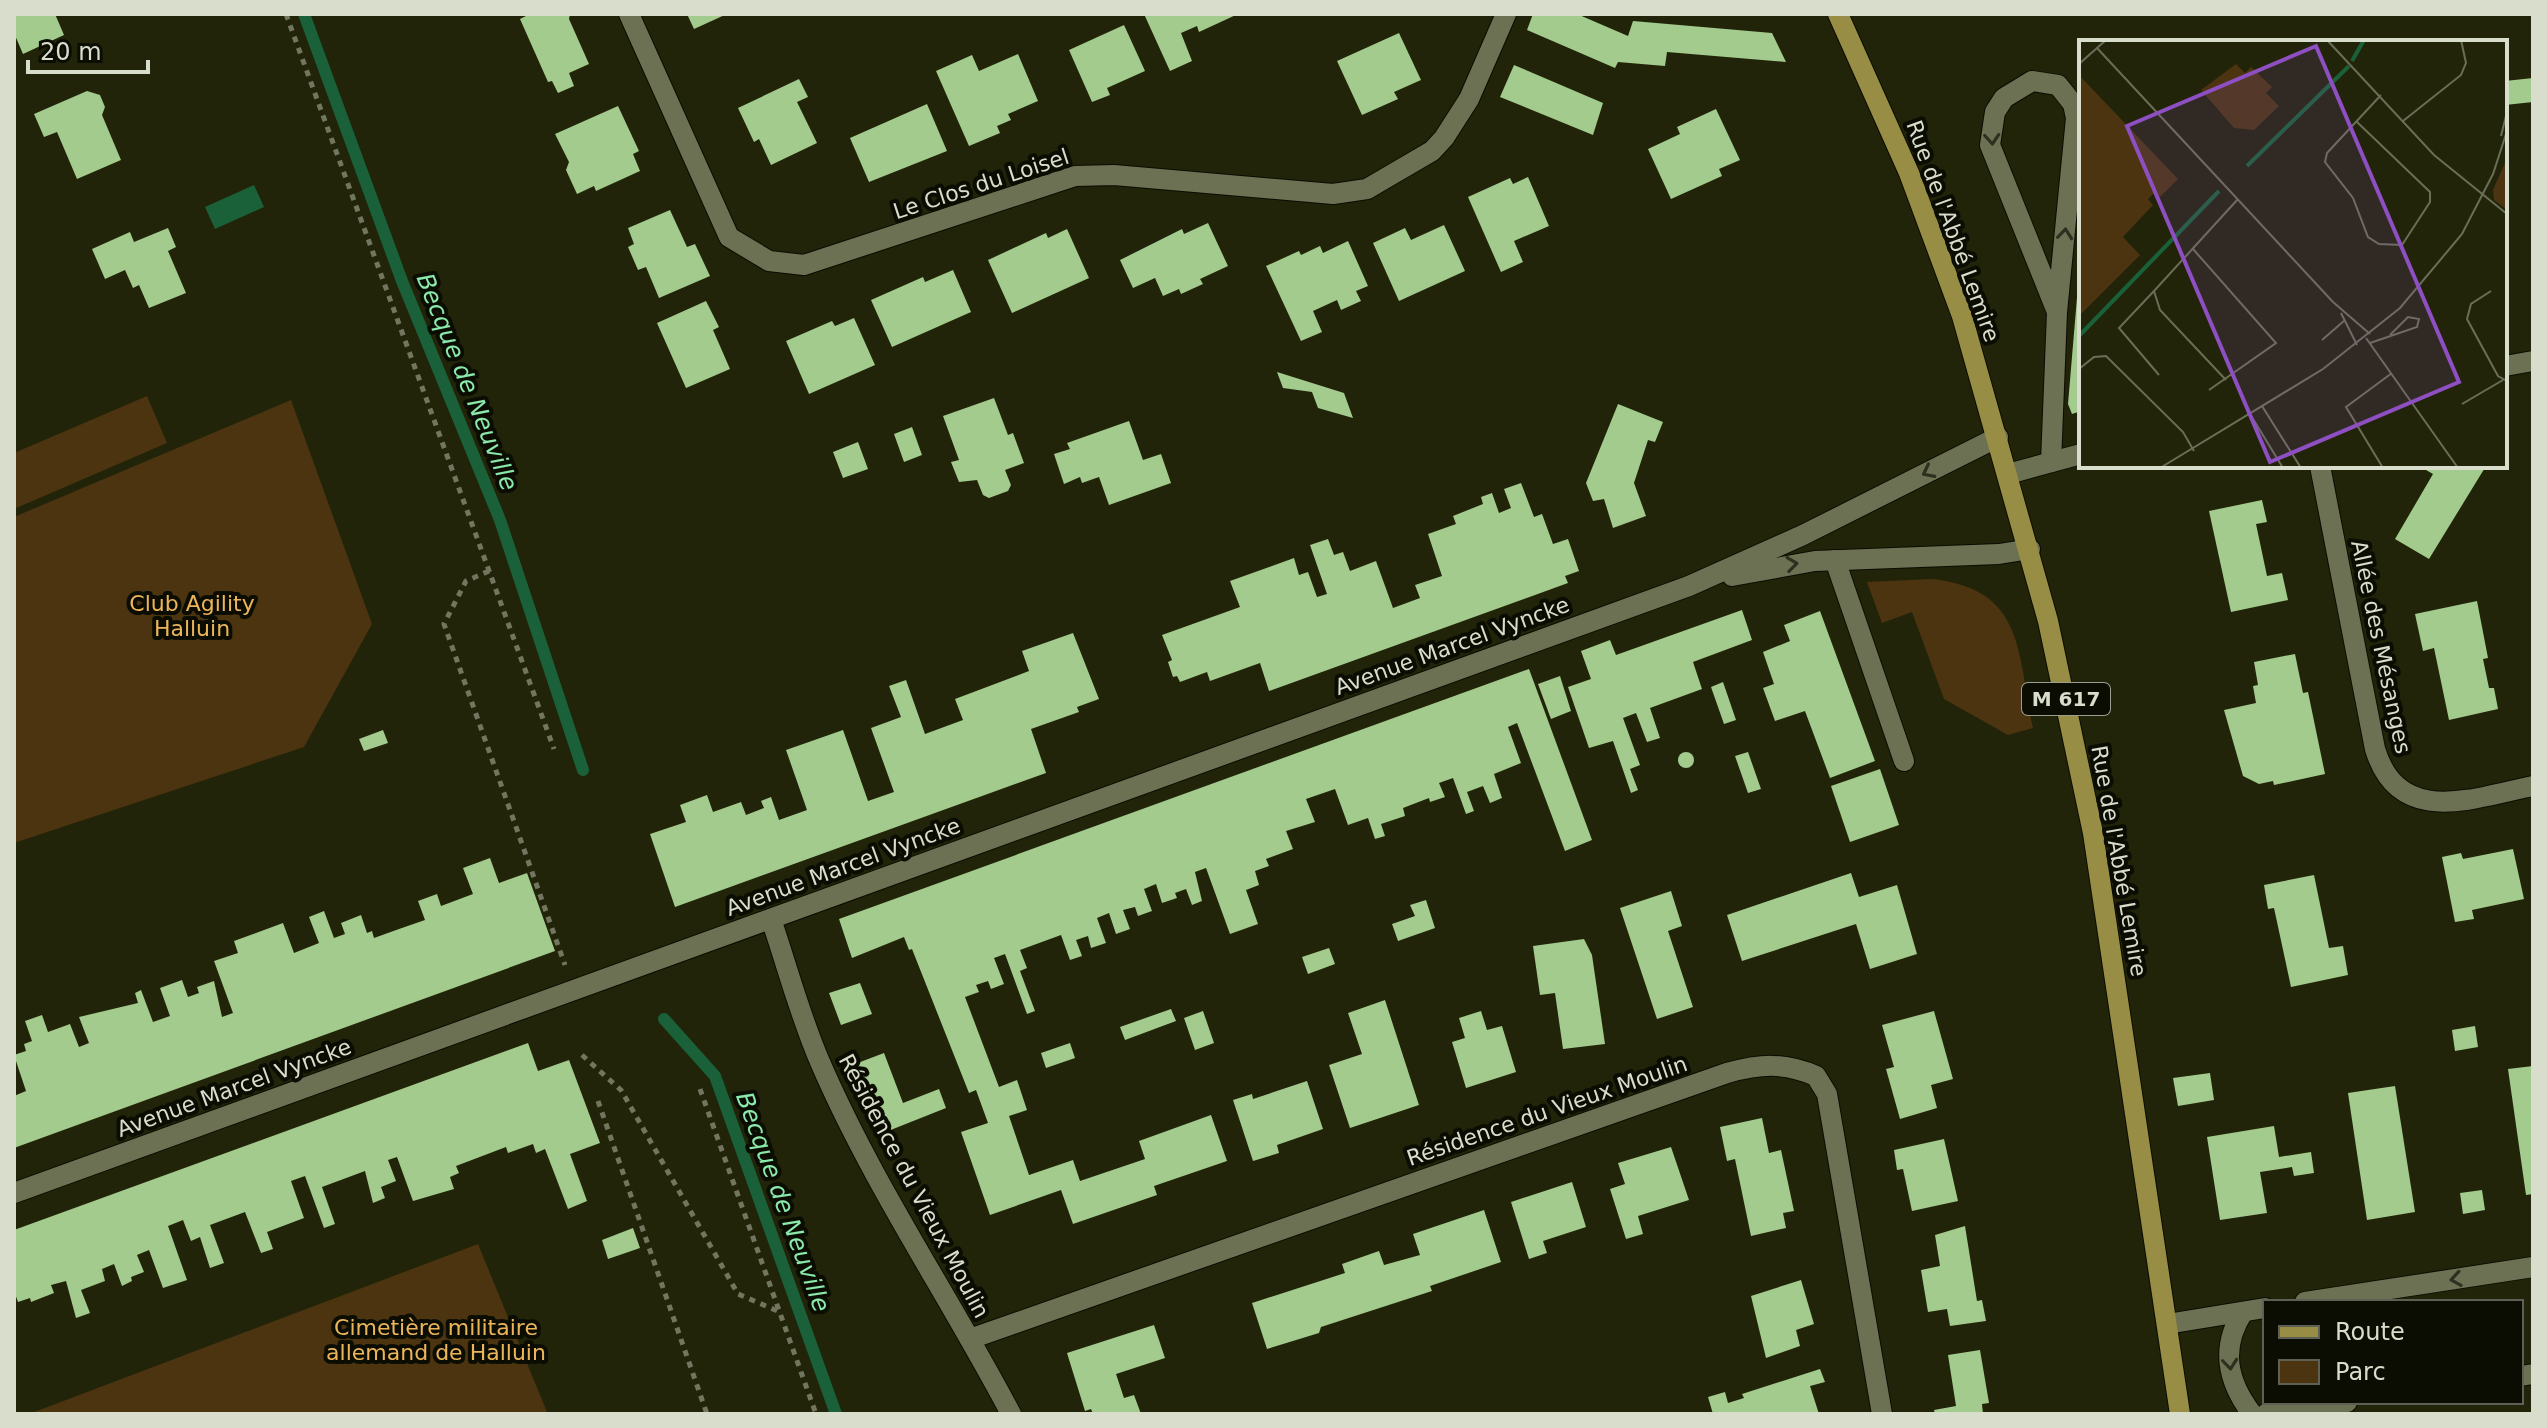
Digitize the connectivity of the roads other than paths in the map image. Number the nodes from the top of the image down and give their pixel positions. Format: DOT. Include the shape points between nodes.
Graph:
graph roads {
  1 [pos="629,14"];
  2 [pos="1506,14"];
  3 [pos="1838,14"];
  4 [pos="2057,312"];
  5 [pos="2533,361"];
  6 [pos="2507,366"];
  7 [pos="1998,437"];
  8 [pos="2079,455"];
  9 [pos="2051,462"];
  10 [pos="2320,468"];
  11 [pos="2008,474"];
  12 [pos="2030,549"];
  13 [pos="1835,560"];
  14 [pos="1689,586"];
  15 [pos="1904,761"];
  16 [pos="2533,786"];
  17 [pos="771,919"];
  18 [pos="14,1193"];
  19 [pos="2533,1267"];
  20 [pos="2318,1300"];
  21 [pos="2263,1308"];
  22 [pos="2243,1312"];
  23 [pos="2167,1324"];
  24 [pos="970,1339"];
  25 [pos="2334,1404"];
  26 [pos="1011,1414"];
  27 [pos="1882,1414"];
  28 [pos="2180,1414"];
  29 [pos="2252,1414"];
  30 [pos="2266,1414"];
  1 -- 2 [label="street, Le Clos du Loisel" via="729,237 769,261 804,265 1075,176 1333,194 1367,189 1432,151 1444,138 1469,99"];
  3 -- 7 [label="main road, Rue de l'Abbé Lemire / M 617" via="1919,199"];
  4 -- 4 [label="street, one-way" via="2076,118 2073,104 2058,85 2032,81 2004,98 1995,112 1990,145"];
  4 -- 9 [label="street"];
  5 -- 6 [label="street"];
  7 -- 11 [label="main road, Rue de l'Abbé Lemire / M 617"];
  7 -- 14 [label="street, Avenue Marcel Vyncke, one-way"];
  8 -- 9 [label="street"];
  9 -- 11 [label="street"];
  10 -- 16 [label="street, Allée des Mésanges" via="2375,749 2389,781 2401,792 2438,803"];
  11 -- 12 [label="main road, Rue de l'Abbé Lemire / M 617"];
  12 -- 13 [label="street, Avenue Marcel Vyncke"];
  12 -- 23 [label="main road, Rue de l'Abbé Lemire / M 617" via="2093,833"];
  14 -- 13 [label="street, Avenue Marcel Vyncke, one-way" via="1778,566"];
  13 -- 15 [label="street"];
  14 -- 17 [label="street, Avenue Marcel Vyncke"];
  17 -- 18 [label="street, Avenue Marcel Vyncke"];
  17 -- 24 [label="street, Résidence du Vieux Moulin" via="834,1093"];
  19 -- 20 [label="street, one-way"];
  21 -- 22 [label="street"];
  22 -- 23 [label="street"];
  22 -- 29 [label="street, one-way" via="2230,1338 2229,1367"];
  23 -- 28 [label="main road, Rue de l'Abbé Lemire / M 617"];
  24 -- 26 [label="street, Résidence du Vieux Moulin"];
  24 -- 27 [label="street, Résidence du Vieux Moulin" via="1727,1073 1778,1064 1816,1076 1827,1094"];
  25 -- 30 [label="street"];
}
